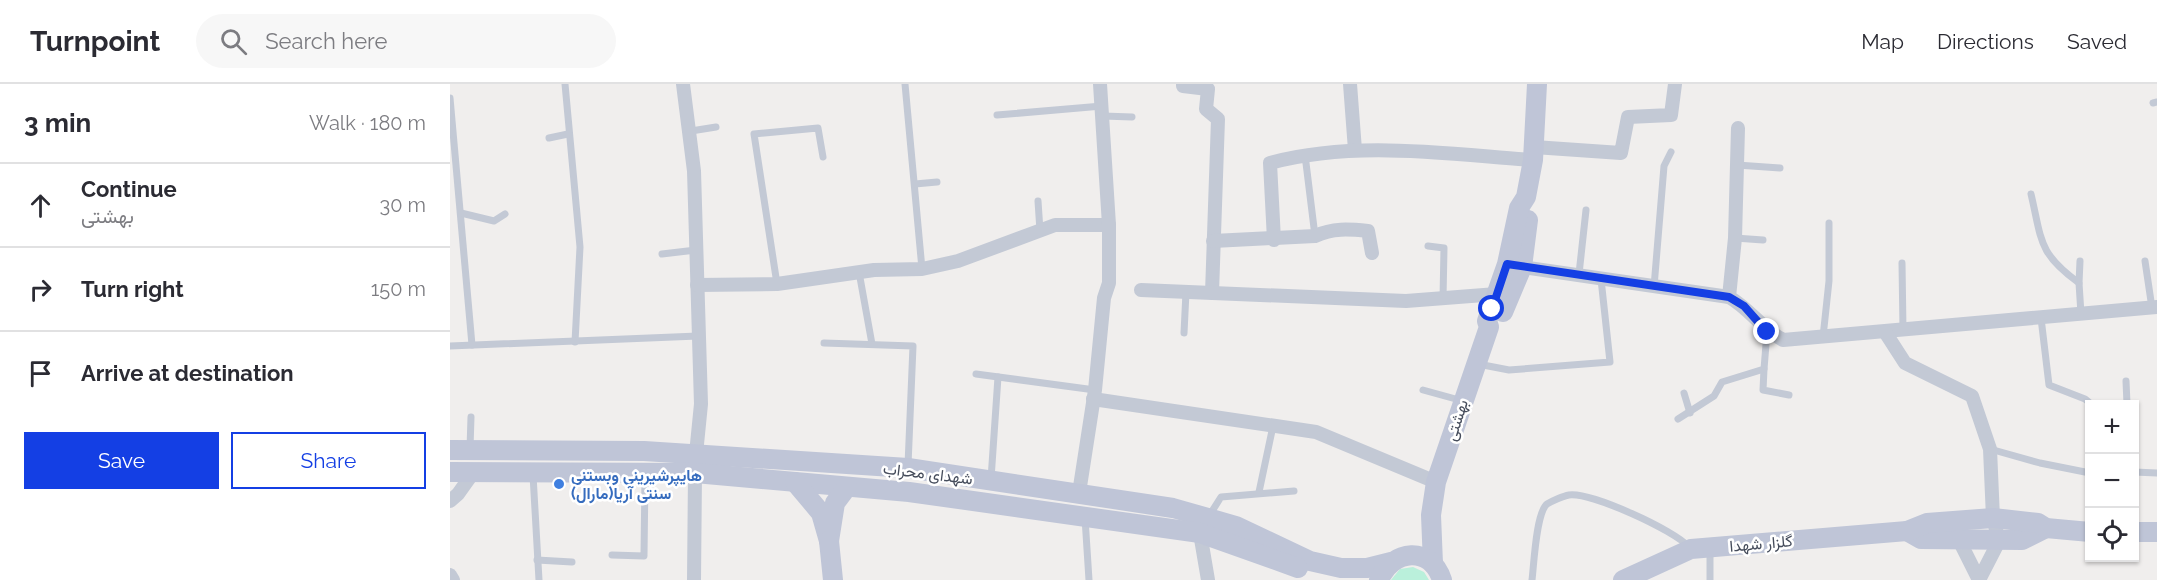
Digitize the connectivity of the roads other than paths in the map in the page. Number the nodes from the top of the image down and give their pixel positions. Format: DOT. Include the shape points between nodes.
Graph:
graph roads {
  1 [pos="565,84"];
  2 [pos="683,84"];
  3 [pos="905,84"];
  4 [pos="1100,84"];
  5 [pos="1183,84"];
  6 [pos="1350,84"];
  7 [pos="1537,84"];
  8 [pos="1675,84"];
  9 [pos="450,98"];
  10 [pos="1103,111"];
  11 [pos="997,115"];
  12 [pos="1132,117"];
  13 [pos="716,127"];
  14 [pos="1738,128"];
  15 [pos="690,131"];
  16 [pos="568,134"];
  17 [pos="549,138"];
  18 [pos="1355,150"];
  19 [pos="1671,152"];
  20 [pos="1533,154"];
  21 [pos="1305,155"];
  22 [pos="823,158"];
  23 [pos="1737,165"];
  24 [pos="1780,168"];
  25 [pos="938,182"];
  26 [pos="915,184"];
  27 [pos="2031,194"];
  28 [pos="1038,201"];
  29 [pos="1587,210"];
  30 [pos="461,213"];
  31 [pos="505,214"];
  32 [pos="1829,223"];
  33 [pos="1109,225"];
  34 [pos="1040,231"];
  35 [pos="1315,236"];
  36 [pos="1735,238"];
  37 [pos="1274,240"];
  38 [pos="1763,240"];
  39 [pos="1213,241"];
  40 [pos="1428,246"];
  41 [pos="696,250"];
  42 [pos="1372,253"];
  43 [pos="662,254"];
  44 [pos="2080,261"];
  45 [pos="2145,261"];
  46 [pos="1902,263"];
  47 [pos="1515,265"];
  48 [pos="922,269"];
  49 [pos="859,272"];
  50 [pos="1579,274"];
  51 [pos="1601,279"];
  52 [pos="2079,282"];
  53 [pos="777,284"];
  54 [pos="697,285"];
  55 [pos="1654,287"];
  56 [pos="1141,290"];
  57 [pos="1186,292"];
  58 [pos="1212,293"];
  59 [pos="1497,294"];
  60 [pos="1729,297"];
  61 [pos="1443,299"];
  62 [pos="2154,308"];
  63 [pos="2081,314"];
  64 [pos="2041,318"];
  65 [pos="1489,327"];
  66 [pos="1903,330"];
  67 [pos="1767,332"];
  68 [pos="1885,332"];
  69 [pos="1184,333"];
  70 [pos="698,336"];
  71 [pos="1823,337"];
  72 [pos="575,342"];
  73 [pos="824,343"];
  74 [pos="872,344"];
  75 [pos="472,345"];
  76 [pos="450,346"];
  77 [pos="1476,364"];
  78 [pos="1764,369"];
  79 [pos="976,374"];
  80 [pos="998,377"];
  81 [pos="2126,381"];
  82 [pos="1423,390"];
  83 [pos="1684,393"];
  84 [pos="1094,395"];
  85 [pos="1789,395"];
  86 [pos="2086,400"];
  87 [pos="2127,400"];
  88 [pos="1463,401"];
  89 [pos="1690,413"];
  90 [pos="471,417"];
  91 [pos="1678,419"];
  92 [pos="1273,426"];
  93 [pos="470,448"];
  94 [pos="1990,449"];
  95 [pos="450,450"];
  96 [pos="695,464"];
  97 [pos="908,468"];
  98 [pos="450,472"];
  99 [pos="473,472"];
  100 [pos="2085,472"];
  101 [pos="2139,472"];
  102 [pos="532,473"];
  103 [pos="645,473"];
  104 [pos="943,473"];
  105 [pos="2157,473"];
  106 [pos="795,482"];
  107 [pos="991,482"];
  108 [pos="1436,483"];
  109 [pos="847,487"];
  110 [pos="1294,491"];
  111 [pos="1259,492"];
  112 [pos="1080,494"];
  113 [pos="938,497"];
  114 [pos="450,501"];
  115 [pos="1431,515"];
  116 [pos="1085,518"];
  117 [pos="1993,518"];
  118 [pos="1961,520"];
  119 [pos="1204,525"];
  120 [pos="2046,528"];
  121 [pos="1907,531"];
  122 [pos="2085,532"];
  123 [pos="2139,532"];
  124 [pos="2157,532"];
  125 [pos="1232,534"];
  126 [pos="1959,540"];
  127 [pos="829,541"];
  128 [pos="1999,541"];
  129 [pos="1700,548"];
  130 [pos="612,555"];
  131 [pos="1413,555"];
  132 [pos="537,560"];
  133 [pos="1391,561"];
  134 [pos="572,562"];
  135 [pos="450,575"];
  136 [pos="1440,575"];
  137 [pos="453,580"];
  138 [pos="538,580"];
  139 [pos="694,580"];
  140 [pos="832,580"];
  141 [pos="1089,580"];
  142 [pos="1208,580"];
  143 [pos="1345,580"];
  144 [pos="1379,580"];
  145 [pos="1532,580"];
  146 [pos="1623,580"];
  147 [pos="1710,580"];
  148 [pos="1979,580"];
  1 -- 16 [label="lane"];
  2 -- 15 [label="street"];
  3 -- 26 [label="lane"];
  4 -- 10 [label="street"];
  5 -- 39 [label="street" via="1208,88 1206,109 1218,119"];
  6 -- 18 [label="street"];
  7 -- 20 [label="street, بهشتی"];
  8 -- 20 [label="street" via="1671,115 1628,117 1621,153"];
  9 -- 30 [label="lane"];
  10 -- 11 [label="lane"];
  10 -- 12 [label="lane"];
  10 -- 33 [label="street"];
  13 -- 15 [label="lane"];
  14 -- 23 [label="street"];
  15 -- 41 [label="street"];
  16 -- 17 [label="lane"];
  16 -- 72 [label="lane" via="580,247"];
  18 -- 20 [label="street"];
  18 -- 21 [label="street"];
  19 -- 55 [label="lane" via="1664,166"];
  20 -- 47 [label="street, بهشتی" via="1526,197 1519,208"];
  21 -- 35 [label="lane"];
  21 -- 37 [label="street" via="1270,163"];
  22 -- 53 [label="lane" via="819,128 754,134"];
  23 -- 24 [label="lane"];
  23 -- 36 [label="street"];
  25 -- 26 [label="lane"];
  26 -- 48 [label="lane"];
  27 -- 52 [label="lane" via="2044,251"];
  28 -- 34 [label="lane"];
  29 -- 50 [label="lane"];
  30 -- 31 [label="lane" via="494,221"];
  30 -- 75 [label="lane"];
  32 -- 71 [label="lane" via="1829,281"];
  33 -- 34 [label="street" via="1054,225"];
  33 -- 84 [label="street" via="1109,283"];
  34 -- 48 [label="street" via="958,261"];
  35 -- 37 [label="street"];
  35 -- 42 [label="street" via="1344,228 1368,231"];
  36 -- 38 [label="lane"];
  36 -- 60 [label="street"];
  37 -- 39 [label="street"];
  39 -- 58 [label="street"];
  40 -- 61 [label="lane" via="1444,248"];
  41 -- 43 [label="lane"];
  41 -- 54 [label="street"];
  44 -- 52 [label="lane"];
  45 -- 62 [label="lane"];
  46 -- 66 [label="lane"];
  47 -- 50 [label="street"];
  47 -- 59 [label="street, بهشتی"];
  47 -- 65 [label="street, بهشتی" via="1496,327"];
  48 -- 49 [label="street"];
  49 -- 53 [label="street"];
  49 -- 74 [label="lane"];
  50 -- 51 [label="street"];
  51 -- 55 [label="street"];
  51 -- 77 [label="lane" via="1610,362 1509,370"];
  52 -- 63 [label="lane"];
  53 -- 54 [label="street"];
  54 -- 70 [label="street"];
  55 -- 60 [label="street"];
  56 -- 57 [label="street"];
  57 -- 58 [label="street"];
  57 -- 69 [label="lane"];
  58 -- 61 [label="street"];
  59 -- 61 [label="street"];
  59 -- 65 [label="street, بهشتی" via="1487,321"];
  60 -- 67 [label="street" via="1744,306"];
  62 -- 63 [label="street"];
  63 -- 64 [label="street"];
  64 -- 66 [label="street"];
  64 -- 86 [label="lane" via="2049,385"];
  65 -- 77 [label="street, بهشتی"];
  66 -- 68 [label="street"];
  67 -- 71 [label="street" via="1783,340"];
  67 -- 78 [label="lane"];
  68 -- 71 [label="street"];
  68 -- 94 [label="street" via="1905,363 1972,396"];
  70 -- 72 [label="lane"];
  70 -- 96 [label="street" via="701,405"];
  72 -- 75 [label="lane"];
  73 -- 74 [label="lane"];
  74 -- 97 [label="lane" via="913,346"];
  75 -- 76 [label="lane"];
  77 -- 88 [label="street, بهشتی"];
  78 -- 85 [label="lane" via="1763,390"];
  78 -- 89 [label="lane" via="1722,382 1714,396"];
  79 -- 80 [label="lane"];
  80 -- 84 [label="lane"];
  80 -- 107 [label="lane"];
  81 -- 87 [label="lane"];
  82 -- 88 [label="lane"];
  83 -- 89 [label="lane"];
  84 -- 92 [label="street"];
  84 -- 112 [label="street"];
  88 -- 108 [label="street, بهشتی"];
  89 -- 91 [label="lane"];
  90 -- 93 [label="lane"];
  92 -- 108 [label="street" via="1316,432"];
  92 -- 111 [label="lane"];
  93 -- 95 [label="street, شهدای محراب"];
  93 -- 96 [label="street, شهدای محراب"];
  94 -- 100 [label="lane"];
  94 -- 117 [label="street"];
  96 -- 97 [label="street, شهدای محراب"];
  96 -- 103 [label="street, شهدای محراب"];
  96 -- 106 [label="street, شهدای محراب"];
  96 -- 139 [label="street"];
  97 -- 104 [label="street, شهدای محراب"];
  98 -- 99 [label="street, شهدای محراب"];
  99 -- 102 [label="street, شهدای محراب"];
  99 -- 114 [label="street"];
  101 -- 105 [label="lane"];
  102 -- 103 [label="street, شهدای محراب"];
  102 -- 132 [label="lane"];
  103 -- 130 [label="lane" via="644,556"];
  104 -- 107 [label="street, شهدای محراب"];
  104 -- 113 [label="street"];
  106 -- 109 [label="street, شهدای محراب"];
  106 -- 127 [label="street" via="821,513"];
  107 -- 112 [label="street, شهدای محراب"];
  108 -- 115 [label="street, بهشتی"];
  109 -- 113 [label="street, شهدای محراب"];
  109 -- 127 [label="street" via="835,502"];
  110 -- 111 [label="lane"];
  111 -- 119 [label="lane" via="1221,497"];
  112 -- 119 [label="street, شهدای محراب" via="1173,508"];
  113 -- 116 [label="street, شهدای محراب"];
  115 -- 131 [label="street"];
  115 -- 136 [label="street"];
  116 -- 119 [label="street, شهدای محراب"];
  116 -- 141 [label="lane"];
  117 -- 118 [label="street, گلزار شهدا"];
  117 -- 120 [label="street, گلزار شهدا" via="2038,523"];
  117 -- 128 [label="street"];
  118 -- 121 [label="street, گلزار شهدا" via="1927,523"];
  118 -- 126 [label="street"];
  119 -- 125 [label="street, شهدای محراب"];
  119 -- 142 [label="street"];
  120 -- 122 [label="street, گلزار شهدا"];
  120 -- 128 [label="street, گلزار شهدا" via="2022,540"];
  121 -- 126 [label="street, گلزار شهدا" via="1921,539"];
  121 -- 129 [label="street, گلزار شهدا"];
  123 -- 124 [label="street"];
  125 -- 133 [label="street, شهدای محراب" via="1341,568 1367,568"];
  125 -- 143 [label="street, شهدای محراب" via="1275,561"];
  126 -- 128 [label="street, گلزار شهدا"];
  126 -- 148 [label="street"];
  127 -- 140 [label="street"];
  128 -- 148 [label="street"];
  129 -- 145 [label="lane" via="1619,507 1569,495 1546,505 1540,516"];
  129 -- 146 [label="street, گلزار شهدا"];
  129 -- 147 [label="lane"];
  131 -- 133 [label="street, شهدای محراب"];
  131 -- 136 [label="street"];
  132 -- 134 [label="lane"];
  132 -- 138 [label="lane"];
  133 -- 144 [label="street"];
  135 -- 137 [label="street"];
}
